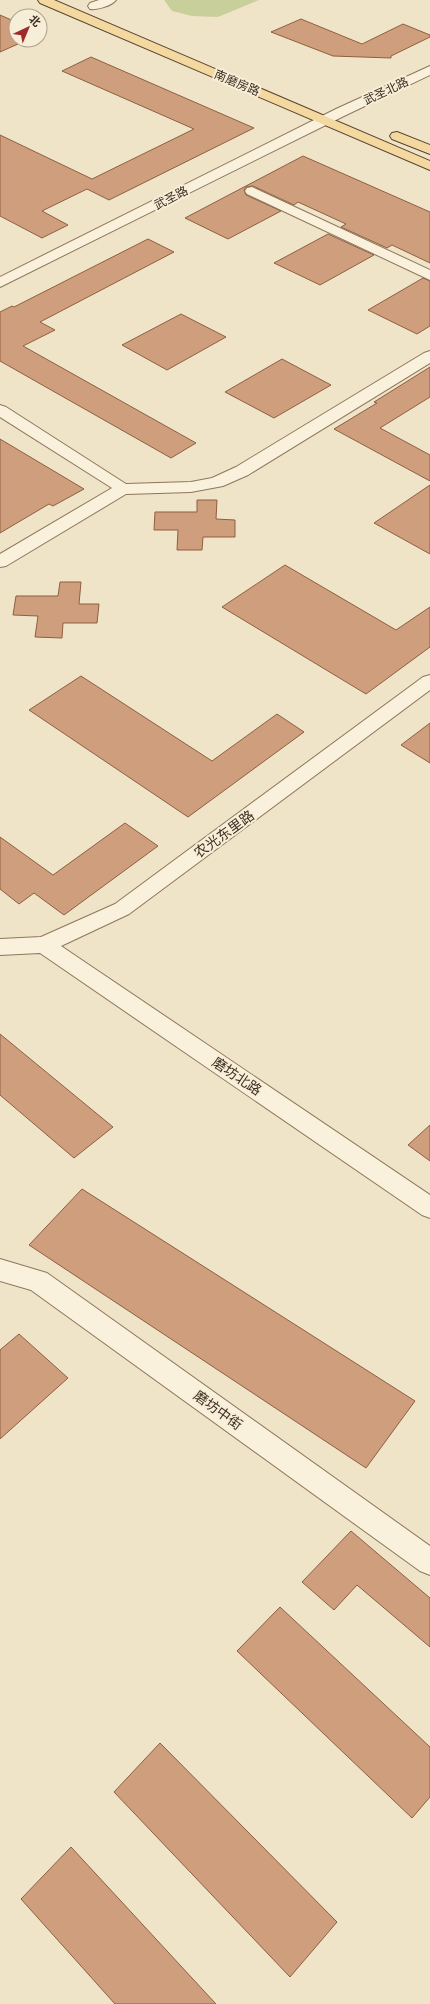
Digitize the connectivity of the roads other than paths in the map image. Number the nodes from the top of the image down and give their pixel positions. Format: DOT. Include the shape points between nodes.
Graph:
graph roads {
  1 [pos="44,0"];
  2 [pos="90,4"];
  3 [pos="110,6"];
  4 [pos="430,70"];
  5 [pos="323,104"];
  6 [pos="341,112"];
  7 [pos="324,120"];
  8 [pos="360,120"];
  9 [pos="387,131"];
  10 [pos="430,150"];
  11 [pos="430,166"];
  12 [pos="252,191"];
  13 [pos="430,276"];
  14 [pos="0,283"];
  15 [pos="430,356"];
  16 [pos="0,410"];
  17 [pos="122,490"];
  18 [pos="0,562"];
  19 [pos="430,681"];
  20 [pos="44,945"];
  21 [pos="0,947"];
  22 [pos="430,1208"];
  23 [pos="0,1270"];
  24 [pos="430,1562"];
  1 -- 7 [label="main road, 南磨房路"];
  2 -- 3 [label="main road"];
  4 -- 6 [label="street, 武圣北路"];
  5 -- 6 [label="main road"];
  6 -- 7 [label="street, 武圣路"];
  6 -- 8 [label="main road"];
  7 -- 11 [label="main road, 南磨房路"];
  7 -- 14 [label="street, 武圣路"];
  9 -- 10 [label="main road"];
  12 -- 13 [label="street"];
  15 -- 17 [label="street" via="242,471 217,482 191,487"];
  16 -- 17 [label="street" via="117,484"];
  17 -- 18 [label="street"];
  19 -- 20 [label="street, 农光东里路" via="122,909"];
  20 -- 21 [label="street, 农光东里路"];
  20 -- 22 [label="street, 磨坊北路"];
  23 -- 24 [label="street, 磨坊中街" via="38,1281"];
}
